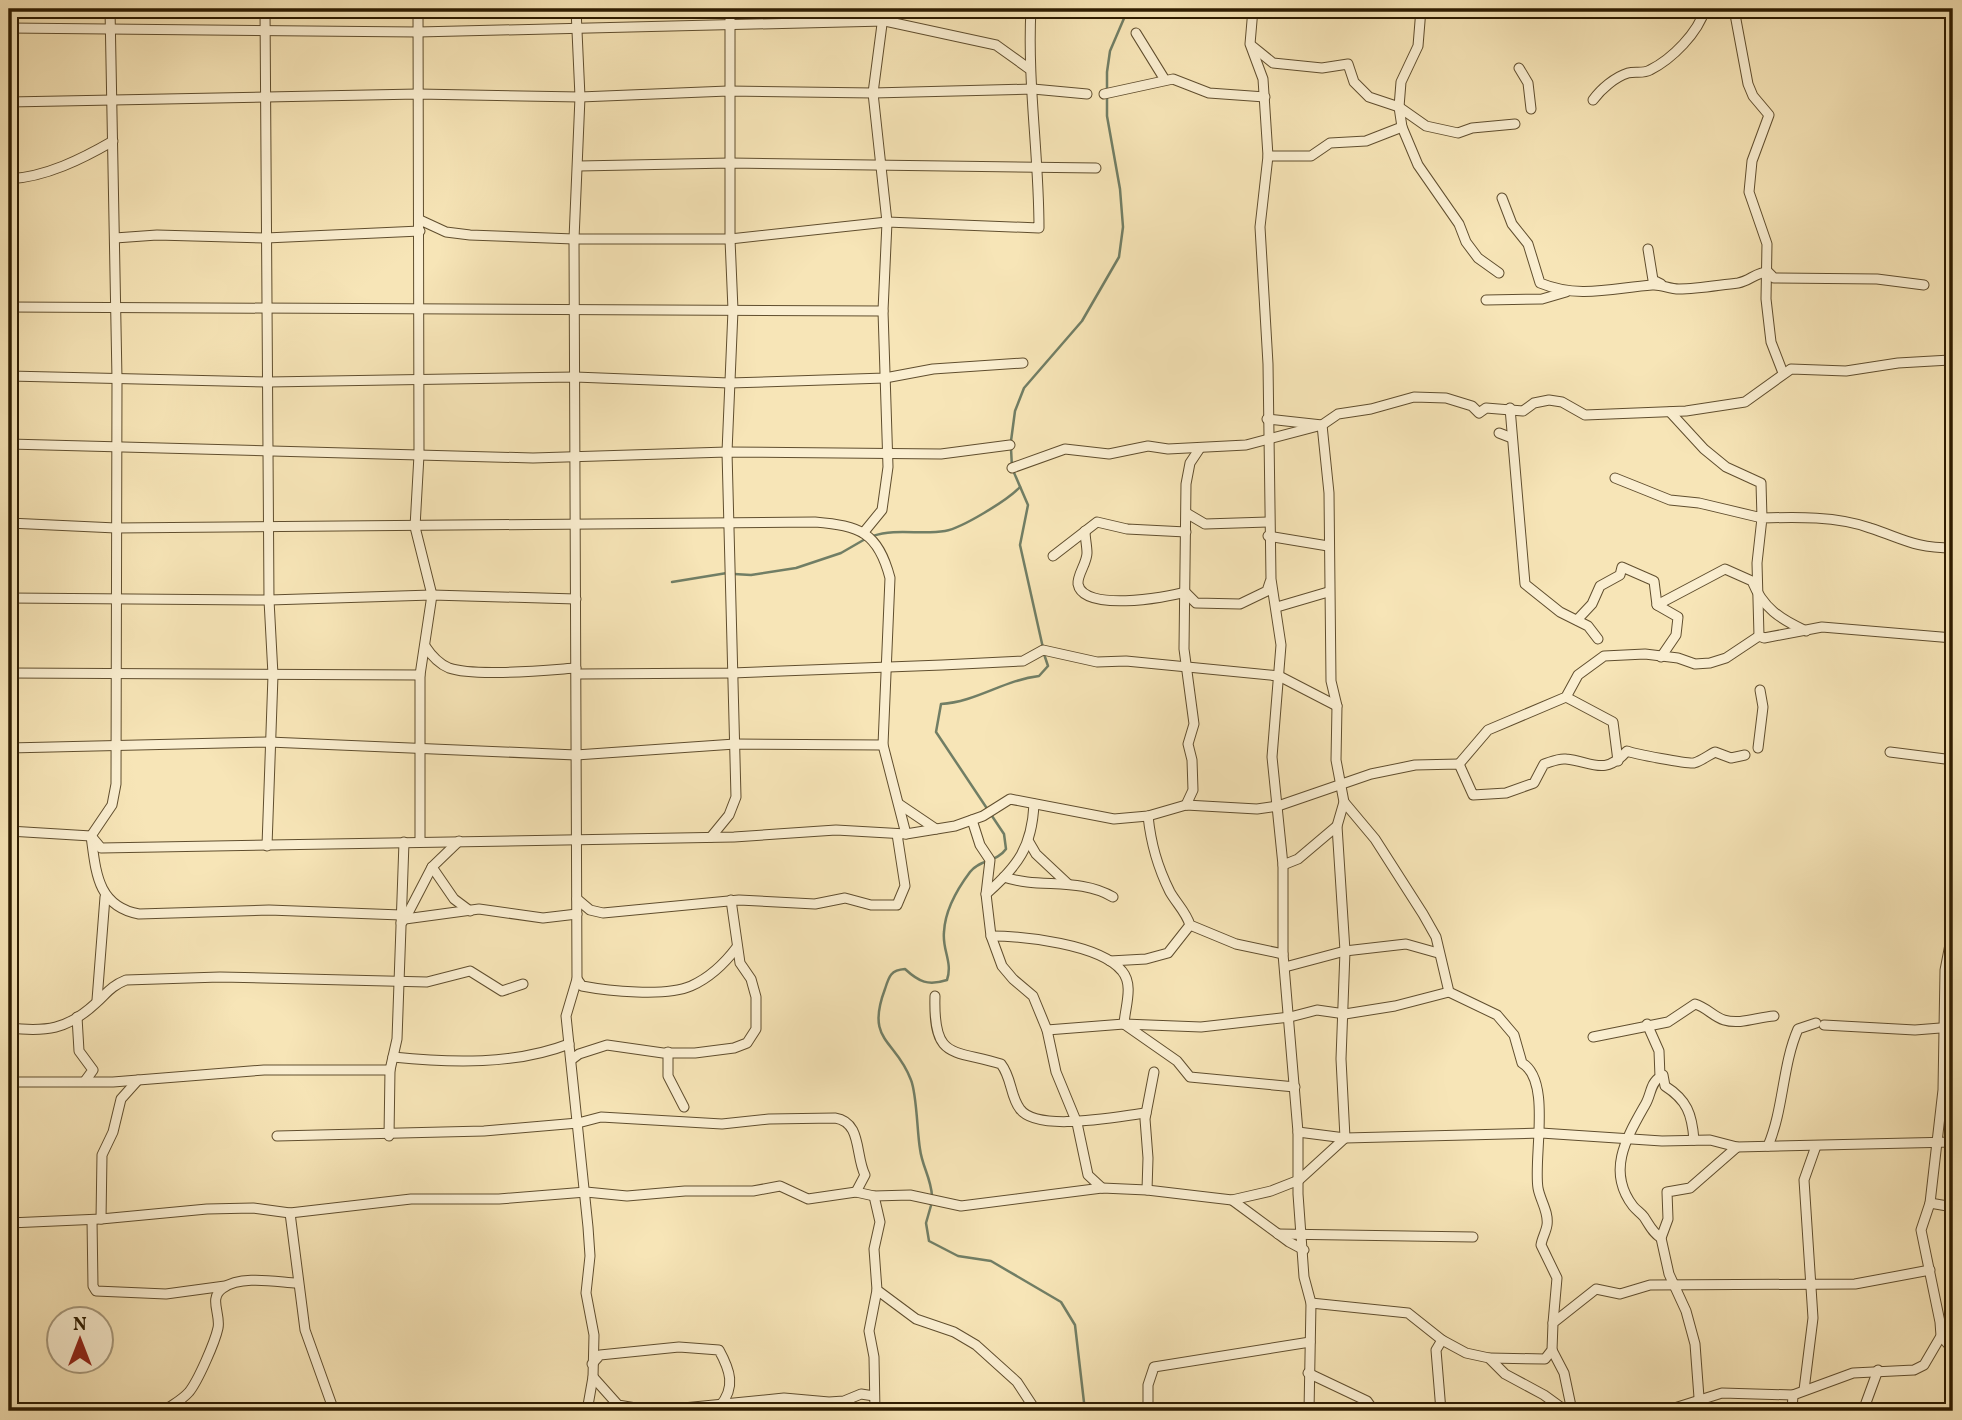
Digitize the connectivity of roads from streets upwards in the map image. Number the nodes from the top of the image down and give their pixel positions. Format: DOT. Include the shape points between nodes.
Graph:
graph roads {
  1 [pos="110,9"];
  2 [pos="265,9"];
  3 [pos="418,9"];
  4 [pos="576,9"];
  5 [pos="730,9"];
  6 [pos="884,9"];
  7 [pos="1031,9"];
  8 [pos="1253,9"];
  9 [pos="1421,9"];
  10 [pos="1705,9"];
  11 [pos="1734,9"];
  12 [pos="885,21"];
  13 [pos="577,26"];
  14 [pos="730,26"];
  15 [pos="9,28"];
  16 [pos="108,29"];
  17 [pos="266,30"];
  18 [pos="418,32"];
  19 [pos="1136,33"];
  20 [pos="1251,44"];
  21 [pos="1028,68"];
  22 [pos="1519,68"];
  23 [pos="1165,79"];
  24 [pos="1033,89"];
  25 [pos="728,91"];
  26 [pos="873,93"];
  27 [pos="418,94"];
  28 [pos="1087,94"];
  29 [pos="1104,94"];
  30 [pos="266,97"];
  31 [pos="580,97"];
  32 [pos="1265,97"];
  33 [pos="113,100"];
  34 [pos="1593,100"];
  35 [pos="9,103"];
  36 [pos="1399,107"];
  37 [pos="1531,109"];
  38 [pos="1515,124"];
  39 [pos="1402,127"];
  40 [pos="113,141"];
  41 [pos="1268,156"];
  42 [pos="730,163"];
  43 [pos="881,164"];
  44 [pos="579,166"];
  45 [pos="1039,166"];
  46 [pos="1096,168"];
  47 [pos="9,179"];
  48 [pos="1502,198"];
  49 [pos="420,220"];
  50 [pos="887,222"];
  51 [pos="420,232"];
  52 [pos="115,238"];
  53 [pos="266,238"];
  54 [pos="574,239"];
  55 [pos="730,239"];
  56 [pos="1648,249"];
  57 [pos="1768,272"];
  58 [pos="1499,273"];
  59 [pos="1924,285"];
  60 [pos="1668,288"];
  61 [pos="1568,292"];
  62 [pos="1486,300"];
  63 [pos="9,307"];
  64 [pos="116,307"];
  65 [pos="419,309"];
  66 [pos="269,310"];
  67 [pos="733,310"];
  68 [pos="883,311"];
  69 [pos="574,312"];
  70 [pos="1023,363"];
  71 [pos="1953,364"];
  72 [pos="1783,373"];
  73 [pos="9,376"];
  74 [pos="575,377"];
  75 [pos="419,378"];
  76 [pos="886,378"];
  77 [pos="117,379"];
  78 [pos="268,382"];
  79 [pos="729,383"];
  80 [pos="1510,408"];
  81 [pos="1670,412"];
  82 [pos="1267,419"];
  83 [pos="1322,425"];
  84 [pos="1499,433"];
  85 [pos="1512,438"];
  86 [pos="1267,439"];
  87 [pos="9,444"];
  88 [pos="1010,445"];
  89 [pos="117,448"];
  90 [pos="1200,448"];
  91 [pos="888,451"];
  92 [pos="269,452"];
  93 [pos="727,452"];
  94 [pos="419,455"];
  95 [pos="575,456"];
  96 [pos="1012,468"];
  97 [pos="1615,478"];
  98 [pos="1188,514"];
  99 [pos="1762,517"];
  100 [pos="1268,522"];
  101 [pos="9,523"];
  102 [pos="575,525"];
  103 [pos="729,526"];
  104 [pos="415,527"];
  105 [pos="116,528"];
  106 [pos="271,529"];
  107 [pos="1085,531"];
  108 [pos="864,532"];
  109 [pos="1186,532"];
  110 [pos="1269,536"];
  111 [pos="1328,546"];
  112 [pos="1953,548"];
  113 [pos="1053,556"];
  114 [pos="1270,579"];
  115 [pos="1185,592"];
  116 [pos="1328,592"];
  117 [pos="1758,594"];
  118 [pos="432,595"];
  119 [pos="9,598"];
  120 [pos="117,599"];
  121 [pos="576,599"];
  122 [pos="269,600"];
  123 [pos="1657,605"];
  124 [pos="1277,607"];
  125 [pos="1577,620"];
  126 [pos="1807,632"];
  127 [pos="1759,636"];
  128 [pos="1953,638"];
  129 [pos="1598,639"];
  130 [pos="425,646"];
  131 [pos="1661,657"];
  132 [pos="1185,667"];
  133 [pos="886,668"];
  134 [pos="578,671"];
  135 [pos="9,673"];
  136 [pos="732,673"];
  137 [pos="114,674"];
  138 [pos="273,675"];
  139 [pos="420,675"];
  140 [pos="1279,676"];
  141 [pos="1760,690"];
  142 [pos="1566,697"];
  143 [pos="1337,706"];
  144 [pos="270,742"];
  145 [pos="114,744"];
  146 [pos="735,744"];
  147 [pos="883,745"];
  148 [pos="9,748"];
  149 [pos="420,748"];
  150 [pos="1758,748"];
  151 [pos="1890,752"];
  152 [pos="576,755"];
  153 [pos="1745,755"];
  154 [pos="1953,760"];
  155 [pos="1618,761"];
  156 [pos="1459,764"];
  157 [pos="1340,785"];
  158 [pos="1344,803"];
  159 [pos="900,804"];
  160 [pos="1034,804"];
  161 [pos="1186,805"];
  162 [pos="1278,806"];
  163 [pos="1148,816"];
  164 [pos="972,820"];
  165 [pos="1337,826"];
  166 [pos="936,829"];
  167 [pos="9,831"];
  168 [pos="902,834"];
  169 [pos="91,836"];
  170 [pos="711,838"];
  171 [pos="577,839"];
  172 [pos="420,841"];
  173 [pos="459,841"];
  174 [pos="404,842"];
  175 [pos="1029,842"];
  176 [pos="267,846"];
  177 [pos="1283,865"];
  178 [pos="432,867"];
  179 [pos="1004,877"];
  180 [pos="1068,884"];
  181 [pos="577,888"];
  182 [pos="986,894"];
  183 [pos="105,897"];
  184 [pos="1113,897"];
  185 [pos="731,900"];
  186 [pos="470,911"];
  187 [pos="577,914"];
  188 [pos="402,919"];
  189 [pos="1191,925"];
  190 [pos="1953,929"];
  191 [pos="991,936"];
  192 [pos="737,947"];
  193 [pos="1345,951"];
  194 [pos="1438,953"];
  195 [pos="1283,954"];
  196 [pos="1110,961"];
  197 [pos="1285,967"];
  198 [pos="577,979"];
  199 [pos="398,983"];
  200 [pos="523,984"];
  201 [pos="1449,992"];
  202 [pos="935,996"];
  203 [pos="97,1002"];
  204 [pos="1345,1014"];
  205 [pos="1774,1016"];
  206 [pos="77,1017"];
  207 [pos="1290,1017"];
  208 [pos="1124,1024"];
  209 [pos="1647,1024"];
  210 [pos="1949,1027"];
  211 [pos="9,1028"];
  212 [pos="1047,1030"];
  213 [pos="1592,1037"];
  214 [pos="569,1044"];
  215 [pos="667,1052"];
  216 [pos="393,1057"];
  217 [pos="571,1060"];
  218 [pos="390,1070"];
  219 [pos="1154,1072"];
  220 [pos="1664,1075"];
  221 [pos="138,1080"];
  222 [pos="85,1081"];
  223 [pos="9,1082"];
  224 [pos="1295,1087"];
  225 [pos="684,1107"];
  226 [pos="1146,1113"];
  227 [pos="578,1123"];
  228 [pos="1077,1123"];
  229 [pos="1298,1132"];
  230 [pos="1541,1133"];
  231 [pos="276,1136"];
  232 [pos="389,1136"];
  233 [pos="1345,1138"];
  234 [pos="1625,1139"];
  235 [pos="1694,1140"];
  236 [pos="1953,1142"];
  237 [pos="1937,1143"];
  238 [pos="1768,1146"];
  239 [pos="1816,1146"];
  240 [pos="1737,1147"];
  241 [pos="1300,1180"];
  242 [pos="1102,1188"];
  243 [pos="1147,1190"];
  244 [pos="586,1192"];
  245 [pos="856,1192"];
  246 [pos="874,1196"];
  247 [pos="1232,1200"];
  248 [pos="1930,1203"];
  249 [pos="1953,1207"];
  250 [pos="289,1213"];
  251 [pos="96,1220"];
  252 [pos="9,1223"];
  253 [pos="1278,1234"];
  254 [pos="1303,1236"];
  255 [pos="1473,1237"];
  256 [pos="1661,1238"];
  257 [pos="1304,1250"];
  258 [pos="1930,1270"];
  259 [pos="298,1283"];
  260 [pos="225,1286"];
  261 [pos="1673,1286"];
  262 [pos="1812,1287"];
  263 [pos="877,1290"];
  264 [pos="1311,1303"];
  265 [pos="1553,1323"];
  266 [pos="1941,1336"];
  267 [pos="1443,1340"];
  268 [pos="1310,1342"];
  269 [pos="1552,1350"];
  270 [pos="1953,1350"];
  271 [pos="1489,1358"];
  272 [pos="592,1364"];
  273 [pos="1878,1370"];
  274 [pos="1308,1373"];
  275 [pos="593,1377"];
  276 [pos="1804,1390"];
  277 [pos="1793,1395"];
  278 [pos="874,1396"];
  279 [pos="1701,1399"];
  280 [pos="720,1406"];
  281 [pos="164,1411"];
  282 [pos="334,1411"];
  283 [pos="587,1411"];
  284 [pos="874,1411"];
  285 [pos="1036,1411"];
  286 [pos="1148,1411"];
  287 [pos="1309,1411"];
  288 [pos="1374,1411"];
  289 [pos="1441,1411"];
  290 [pos="1566,1411"];
  291 [pos="1572,1411"];
  292 [pos="1665,1411"];
  293 [pos="1700,1411"];
  294 [pos="1792,1411"];
  295 [pos="1863,1411"];
  1 -- 16 [label="street"];
  2 -- 17 [label="street"];
  3 -- 18 [label="street"];
  4 -- 13 [label="street"];
  5 -- 14 [label="street"];
  6 -- 12 [label="street"];
  7 -- 21 [label="street"];
  8 -- 20 [label="street"];
  9 -- 36 [label="street" via="1418,46 1401,82"];
  10 -- 34 [label="street" via="1668,60 1647,72 1629,73"];
  11 -- 57 [label="street" via="1748,84 1769,119 1752,161 1749,192 1767,244"];
  12 -- 14 [label="street"];
  12 -- 21 [label="street" via="996,45"];
  12 -- 26 [label="street"];
  13 -- 14 [label="street"];
  13 -- 18 [label="street"];
  13 -- 31 [label="street"];
  14 -- 25 [label="street"];
  15 -- 16 [label="street"];
  16 -- 17 [label="street"];
  16 -- 33 [label="street"];
  17 -- 18 [label="street"];
  17 -- 30 [label="street"];
  18 -- 27 [label="street"];
  19 -- 23 [label="street"];
  20 -- 32 [label="street"];
  20 -- 36 [label="street" via="1273,64 1322,68 1348,64 1354,82 1368,97"];
  21 -- 24 [label="street"];
  22 -- 37 [label="street" via="1528,83"];
  23 -- 29 [label="street"];
  23 -- 32 [label="street" via="1181,80 1209,93"];
  24 -- 26 [label="street"];
  24 -- 28 [label="street"];
  24 -- 45 [label="street"];
  25 -- 26 [label="street"];
  25 -- 31 [label="street"];
  25 -- 42 [label="street"];
  26 -- 43 [label="street"];
  27 -- 30 [label="street"];
  27 -- 31 [label="street"];
  27 -- 49 [label="street"];
  30 -- 33 [label="street"];
  30 -- 53 [label="street"];
  31 -- 44 [label="street"];
  32 -- 41 [label="street"];
  33 -- 35 [label="street"];
  33 -- 40 [label="street"];
  36 -- 38 [label="street" via="1426,126 1458,133"];
  36 -- 39 [label="street"];
  39 -- 41 [label="street" via="1366,141 1331,143 1311,156"];
  39 -- 58 [label="street" via="1418,165 1458,223 1466,243"];
  40 -- 47 [label="street" via="63,166"];
  40 -- 52 [label="street"];
  41 -- 82 [label="street" via="1260,227"];
  42 -- 43 [label="street"];
  42 -- 44 [label="street"];
  42 -- 55 [label="street"];
  43 -- 45 [label="street"];
  43 -- 50 [label="street"];
  44 -- 54 [label="street"];
  45 -- 46 [label="street"];
  45 -- 50 [label="street" via="1039,228"];
  48 -- 61 [label="street" via="1512,223 1528,244 1540,283"];
  49 -- 51 [label="street"];
  49 -- 54 [label="street" via="446,232 470,235"];
  50 -- 55 [label="street"];
  50 -- 68 [label="street"];
  51 -- 53 [label="street"];
  51 -- 65 [label="street"];
  52 -- 53 [label="street"];
  52 -- 64 [label="street"];
  53 -- 66 [label="street"];
  54 -- 55 [label="street"];
  54 -- 69 [label="street"];
  55 -- 67 [label="street"];
  56 -- 60 [label="street" via="1653,280"];
  57 -- 59 [label="street" via="1774,278 1877,279"];
  57 -- 60 [label="street" via="1760,271 1738,283"];
  57 -- 72 [label="street" via="1771,342"];
  60 -- 61 [label="street" via="1656,284"];
  61 -- 62 [label="street" via="1542,299"];
  63 -- 64 [label="street"];
  64 -- 66 [label="street"];
  64 -- 77 [label="street"];
  65 -- 66 [label="street"];
  65 -- 69 [label="street"];
  65 -- 75 [label="street"];
  66 -- 78 [label="street"];
  67 -- 68 [label="street"];
  67 -- 69 [label="street"];
  67 -- 79 [label="street"];
  68 -- 76 [label="street"];
  69 -- 74 [label="street"];
  70 -- 76 [label="street" via="933,369"];
  71 -- 72 [label="street" via="1950,360 1921,360 1846,371"];
  72 -- 81 [label="street" via="1736,405"];
  73 -- 77 [label="street"];
  74 -- 75 [label="street"];
  74 -- 79 [label="street"];
  74 -- 95 [label="street"];
  75 -- 78 [label="street"];
  75 -- 94 [label="street"];
  76 -- 79 [label="street"];
  76 -- 91 [label="street"];
  77 -- 78 [label="street"];
  77 -- 89 [label="street"];
  78 -- 92 [label="street"];
  79 -- 93 [label="street"];
  80 -- 81 [label="street" via="1523,411 1549,400 1585,415"];
  80 -- 83 [label="street" via="1506,412 1486,408 1479,413 1446,398 1414,397 1338,414"];
  80 -- 85 [label="street"];
  81 -- 99 [label="street" via="1726,467 1761,483"];
  82 -- 83 [label="street"];
  82 -- 86 [label="street"];
  83 -- 86 [label="street"];
  83 -- 111 [label="street" via="1329,493"];
  84 -- 85 [label="street"];
  85 -- 125 [label="street" via="1525,584"];
  86 -- 90 [label="street"];
  86 -- 100 [label="street"];
  87 -- 89 [label="street"];
  88 -- 91 [label="street" via="941,454"];
  89 -- 92 [label="street"];
  89 -- 105 [label="street"];
  90 -- 96 [label="street" via="1148,446 1110,454 1065,449"];
  90 -- 98 [label="street" via="1188,471"];
  91 -- 93 [label="street"];
  91 -- 108 [label="street" via="882,510"];
  92 -- 94 [label="street"];
  92 -- 106 [label="street"];
  93 -- 95 [label="street"];
  93 -- 103 [label="street"];
  94 -- 95 [label="street"];
  94 -- 104 [label="street"];
  95 -- 102 [label="street"];
  97 -- 99 [label="street" via="1670,500"];
  98 -- 100 [label="street" via="1205,524"];
  98 -- 109 [label="street"];
  99 -- 112 [label="street" via="1840,522 1869,527 1911,545"];
  99 -- 117 [label="street"];
  100 -- 110 [label="street"];
  101 -- 105 [label="street"];
  102 -- 103 [label="street"];
  102 -- 104 [label="street"];
  102 -- 121 [label="street"];
  103 -- 108 [label="street" via="815,522"];
  103 -- 136 [label="street"];
  104 -- 106 [label="street"];
  104 -- 118 [label="street"];
  105 -- 106 [label="street"];
  105 -- 120 [label="street"];
  106 -- 122 [label="street"];
  107 -- 109 [label="street" via="1101,522 1127,529"];
  107 -- 113 [label="street"];
  107 -- 115 [label="street" via="1087,554 1077,581 1088,598 1119,601"];
  108 -- 133 [label="street" via="886,561 890,578"];
  109 -- 115 [label="street"];
  110 -- 111 [label="street"];
  110 -- 114 [label="street"];
  111 -- 116 [label="street"];
  114 -- 115 [label="street" via="1267,591 1240,604 1196,603"];
  114 -- 124 [label="street"];
  115 -- 132 [label="street"];
  116 -- 124 [label="street"];
  116 -- 143 [label="street" via="1331,681"];
  117 -- 123 [label="street" via="1752,581 1738,572 1720,569"];
  117 -- 126 [label="street" via="1776,617"];
  117 -- 127 [label="street"];
  118 -- 121 [label="street"];
  118 -- 122 [label="street"];
  118 -- 130 [label="street"];
  119 -- 120 [label="street"];
  120 -- 122 [label="street"];
  120 -- 137 [label="street"];
  121 -- 134 [label="street"];
  122 -- 138 [label="street"];
  123 -- 125 [label="street" via="1654,581 1622,567 1617,578 1600,586"];
  123 -- 131 [label="street" via="1678,617 1676,635"];
  124 -- 140 [label="street"];
  125 -- 129 [label="street"];
  126 -- 127 [label="street"];
  126 -- 128 [label="street" via="1822,627"];
  127 -- 131 [label="street" via="1710,663"];
  130 -- 134 [label="street" via="450,669"];
  130 -- 139 [label="street"];
  131 -- 142 [label="street" via="1604,656 1578,674"];
  132 -- 133 [label="street" via="1097,662 1043,650 1023,660"];
  132 -- 140 [label="street"];
  132 -- 161 [label="street" via="1194,724 1188,744 1192,790"];
  133 -- 136 [label="street"];
  133 -- 147 [label="street"];
  134 -- 136 [label="street"];
  134 -- 152 [label="street"];
  135 -- 137 [label="street"];
  136 -- 146 [label="street"];
  137 -- 138 [label="street"];
  137 -- 145 [label="street"];
  138 -- 139 [label="street"];
  138 -- 144 [label="street"];
  139 -- 149 [label="street"];
  140 -- 143 [label="street"];
  140 -- 162 [label="street" via="1272,757"];
  141 -- 150 [label="street" via="1763,707"];
  142 -- 155 [label="street" via="1613,722"];
  142 -- 156 [label="street" via="1488,730"];
  143 -- 157 [label="street"];
  144 -- 145 [label="street"];
  144 -- 149 [label="street"];
  144 -- 176 [label="street"];
  145 -- 148 [label="street"];
  145 -- 169 [label="street" via="112,805"];
  146 -- 147 [label="street"];
  146 -- 152 [label="street"];
  146 -- 170 [label="street" via="736,797 730,815"];
  147 -- 159 [label="street"];
  149 -- 152 [label="street"];
  149 -- 172 [label="street"];
  151 -- 154 [label="street"];
  152 -- 171 [label="street"];
  153 -- 155 [label="street" via="1731,758 1715,752 1693,763 1627,751"];
  155 -- 156 [label="street" via="1591,767 1558,759 1544,764 1534,783 1506,793 1474,795"];
  156 -- 157 [label="street" via="1415,765"];
  157 -- 158 [label="street"];
  157 -- 162 [label="street"];
  158 -- 165 [label="street"];
  158 -- 194 [label="street" via="1375,839 1423,914 1436,937"];
  159 -- 166 [label="street"];
  159 -- 168 [label="street"];
  160 -- 163 [label="street" via="1114,819"];
  160 -- 164 [label="street" via="1010,799"];
  160 -- 175 [label="street"];
  161 -- 162 [label="street"];
  161 -- 163 [label="street"];
  162 -- 177 [label="street"];
  163 -- 189 [label="street" via="1153,853"];
  164 -- 166 [label="street"];
  164 -- 182 [label="street" via="990,860"];
  165 -- 177 [label="street" via="1298,859"];
  165 -- 193 [label="street"];
  166 -- 168 [label="street"];
  167 -- 169 [label="street"];
  168 -- 170 [label="street" via="836,830"];
  168 -- 185 [label="street" via="905,886 897,905 845,898 815,904"];
  169 -- 176 [label="street" via="101,848"];
  169 -- 183 [label="street"];
  170 -- 171 [label="street"];
  171 -- 173 [label="street"];
  171 -- 181 [label="street"];
  172 -- 173 [label="street"];
  172 -- 174 [label="street"];
  173 -- 178 [label="street"];
  174 -- 176 [label="street"];
  174 -- 188 [label="street"];
  175 -- 179 [label="street"];
  175 -- 180 [label="street"];
  177 -- 195 [label="street"];
  178 -- 186 [label="street" via="454,899"];
  178 -- 188 [label="street"];
  179 -- 180 [label="street"];
  179 -- 182 [label="street"];
  180 -- 184 [label="street"];
  181 -- 185 [label="street" via="576,901 604,912"];
  181 -- 187 [label="street"];
  182 -- 191 [label="street"];
  183 -- 188 [label="street" via="124,911 139,914 269,910"];
  183 -- 203 [label="street"];
  185 -- 192 [label="street"];
  186 -- 187 [label="street" via="497,910 543,918"];
  186 -- 188 [label="street"];
  187 -- 198 [label="street"];
  188 -- 199 [label="street"];
  189 -- 195 [label="street" via="1236,944"];
  189 -- 196 [label="street" via="1168,953"];
  190 -- 210 [label="street" via="1945,970"];
  191 -- 196 [label="street" via="1047,941"];
  191 -- 212 [label="street" via="1002,966 1033,996"];
  192 -- 198 [label="street" via="712,974 689,988 605,990 582,986"];
  192 -- 215 [label="street" via="756,997 753,1036 734,1048"];
  193 -- 194 [label="street" via="1406,944"];
  193 -- 197 [label="street"];
  193 -- 204 [label="street"];
  194 -- 201 [label="street"];
  195 -- 197 [label="street"];
  196 -- 208 [label="street" via="1123,972 1129,996"];
  197 -- 207 [label="street"];
  198 -- 214 [label="street" via="566,1016"];
  199 -- 200 [label="street" via="446,979 470,971 502,991"];
  199 -- 203 [label="street" via="220,977 126,980 105,990"];
  199 -- 216 [label="street"];
  201 -- 204 [label="street"];
  201 -- 230 [label="street" via="1497,1015 1514,1035 1519,1056 1537,1085"];
  202 -- 228 [label="street" via="940,1040 950,1051 1001,1064 1020,1109 1031,1119"];
  203 -- 206 [label="street"];
  204 -- 207 [label="street" via="1317,1010"];
  204 -- 233 [label="street" via="1341,1059"];
  205 -- 209 [label="street" via="1746,1022 1722,1020 1695,1004 1668,1022"];
  206 -- 211 [label="street" via="58,1028"];
  206 -- 222 [label="street" via="79,1051 93,1070"];
  207 -- 208 [label="street" via="1201,1027"];
  207 -- 224 [label="street"];
  208 -- 212 [label="street"];
  208 -- 224 [label="street" via="1177,1061 1190,1077"];
  209 -- 213 [label="street"];
  209 -- 234 [label="street" via="1659,1051 1660,1076"];
  210 -- 237 [label="street"];
  210 -- 238 [label="street" via="1915,1030 1820,1024 1798,1028"];
  212 -- 228 [label="street" via="1056,1072"];
  214 -- 216 [label="street" via="539,1056 460,1061"];
  214 -- 217 [label="street"];
  215 -- 217 [label="street" via="607,1045"];
  215 -- 225 [label="street" via="668,1076"];
  216 -- 218 [label="street"];
  217 -- 227 [label="street"];
  218 -- 221 [label="street" via="264,1070"];
  218 -- 232 [label="street"];
  219 -- 226 [label="street"];
  220 -- 235 [label="street" via="1665,1086 1688,1108"];
  221 -- 222 [label="street"];
  221 -- 251 [label="street" via="121,1099 102,1155"];
  222 -- 223 [label="street"];
  224 -- 229 [label="street"];
  226 -- 228 [label="street"];
  226 -- 243 [label="street"];
  227 -- 232 [label="street"];
  227 -- 244 [label="street"];
  227 -- 245 [label="street" via="601,1117 722,1124 795,1117 845,1120 856,1132 856,1151 865,1175"];
  228 -- 242 [label="street" via="1088,1175"];
  229 -- 233 [label="street"];
  229 -- 241 [label="street"];
  230 -- 233 [label="street"];
  230 -- 234 [label="street"];
  230 -- 265 [label="street" via="1536,1170 1547,1219 1541,1245 1557,1278"];
  231 -- 232 [label="street"];
  233 -- 241 [label="street"];
  234 -- 235 [label="street"];
  234 -- 256 [label="street" via="1619,1168 1622,1187 1651,1231"];
  235 -- 240 [label="street"];
  236 -- 237 [label="street"];
  237 -- 239 [label="street"];
  237 -- 248 [label="street"];
  238 -- 239 [label="street"];
  238 -- 240 [label="street"];
  239 -- 262 [label="street" via="1804,1180"];
  240 -- 256 [label="street" via="1690,1188 1667,1192 1668,1219"];
  241 -- 247 [label="street"];
  241 -- 254 [label="street"];
  242 -- 243 [label="street"];
  242 -- 246 [label="street" via="961,1206 909,1195"];
  243 -- 247 [label="street"];
  244 -- 245 [label="street" via="627,1196 780,1186 808,1199"];
  244 -- 250 [label="street" via="499,1199 411,1199"];
  244 -- 272 [label="street" via="590,1256 586,1293 594,1335"];
  245 -- 246 [label="street"];
  246 -- 263 [label="street" via="880,1222 874,1249"];
  247 -- 253 [label="street"];
  248 -- 249 [label="street"];
  248 -- 258 [label="street" via="1921,1230"];
  250 -- 251 [label="street" via="208,1209"];
  250 -- 259 [label="street"];
  251 -- 252 [label="street"];
  251 -- 260 [label="street" via="96,1290 166,1294"];
  253 -- 254 [label="street"];
  253 -- 257 [label="street"];
  254 -- 255 [label="street"];
  254 -- 257 [label="street"];
  256 -- 261 [label="street"];
  257 -- 264 [label="street" via="1304,1277"];
  258 -- 262 [label="street"];
  258 -- 266 [label="street"];
  259 -- 260 [label="street" via="248,1281"];
  259 -- 282 [label="street" via="305,1330"];
  260 -- 281 [label="street" via="215,1299 218,1329 195,1382"];
  261 -- 262 [label="street"];
  261 -- 265 [label="street" via="1650,1285 1620,1294 1596,1289"];
  261 -- 279 [label="street" via="1695,1344"];
  262 -- 276 [label="street"];
  263 -- 278 [label="street" via="869,1331"];
  263 -- 285 [label="street" via="912,1317 976,1345 1017,1382"];
  264 -- 267 [label="street" via="1400,1311"];
  264 -- 268 [label="street"];
  265 -- 269 [label="street"];
  266 -- 270 [label="street"];
  266 -- 273 [label="street" via="1924,1365 1906,1371"];
  267 -- 271 [label="street" via="1466,1353"];
  267 -- 289 [label="street" via="1436,1350"];
  268 -- 274 [label="street"];
  268 -- 286 [label="street" via="1154,1367 1148,1385"];
  269 -- 271 [label="street" via="1545,1359"];
  269 -- 291 [label="street" via="1564,1373"];
  271 -- 290 [label="street" via="1505,1374"];
  272 -- 275 [label="street"];
  272 -- 280 [label="street" via="600,1355 679,1347 719,1350 730,1379 729,1396"];
  273 -- 276 [label="street" via="1853,1373"];
  273 -- 295 [label="street"];
  274 -- 287 [label="street"];
  274 -- 288 [label="street" via="1367,1401"];
  275 -- 280 [label="street" via="618,1405 653,1411"];
  275 -- 283 [label="street"];
  276 -- 277 [label="street"];
  277 -- 279 [label="street" via="1723,1393"];
  277 -- 294 [label="street"];
  278 -- 280 [label="street" via="861,1394 844,1401 784,1398"];
  278 -- 284 [label="street"];
  279 -- 292 [label="street"];
  279 -- 293 [label="street"];
}
